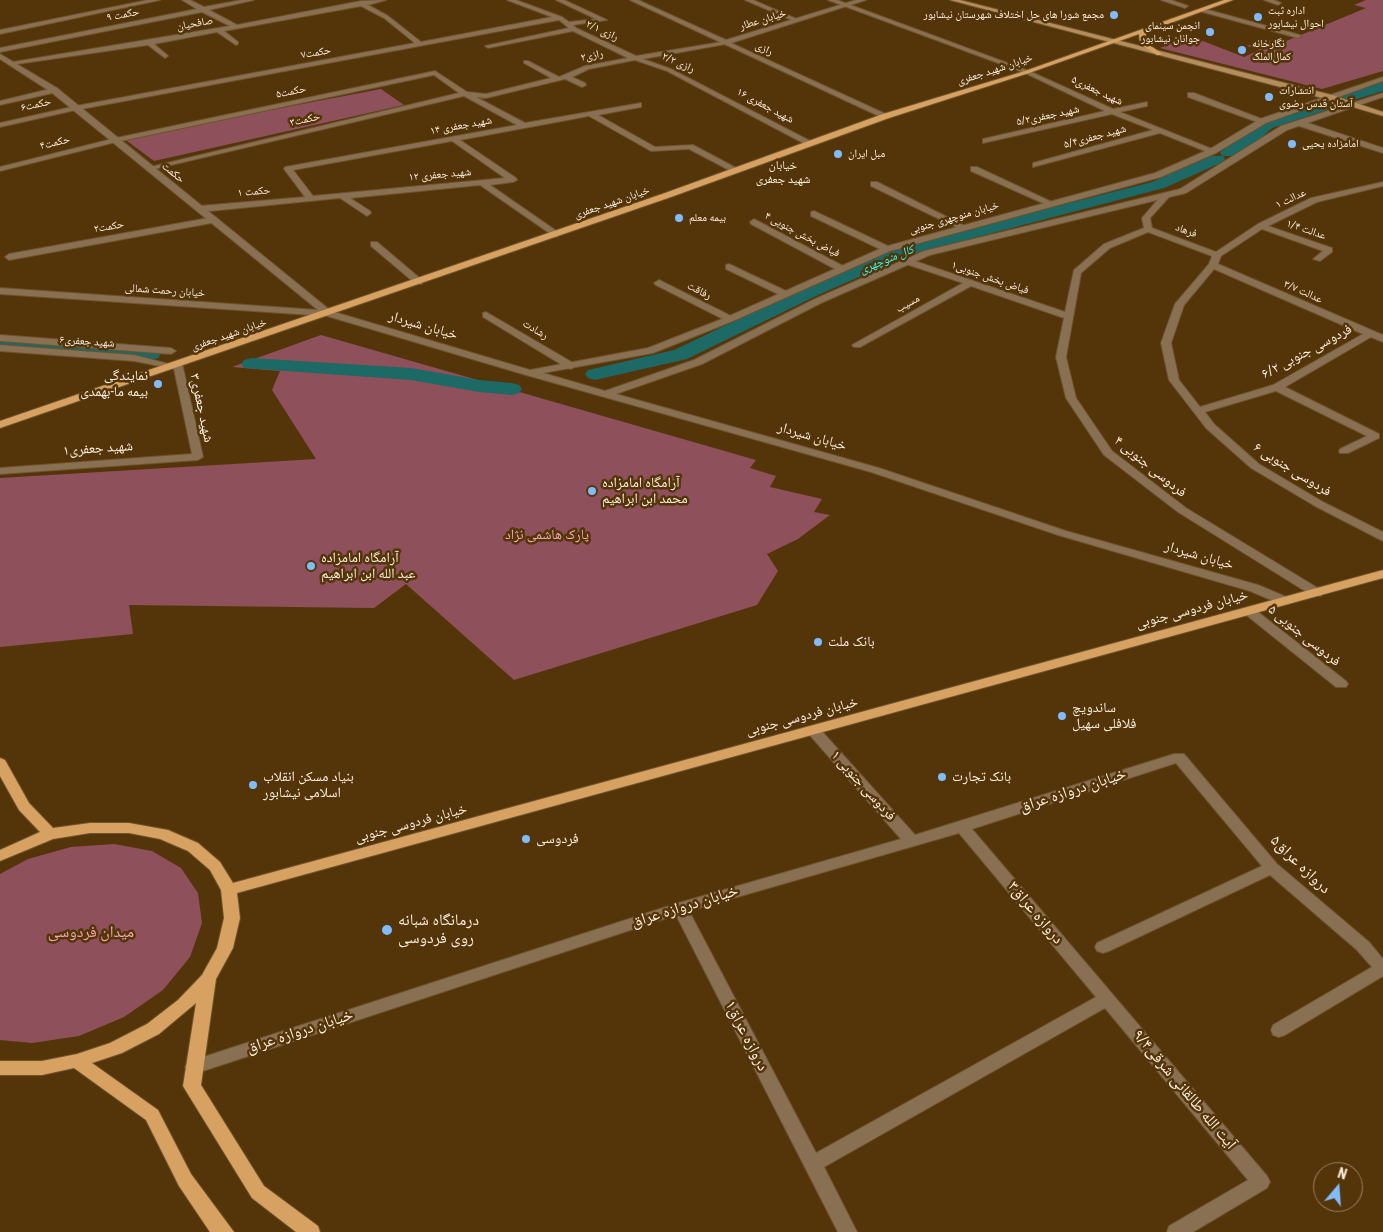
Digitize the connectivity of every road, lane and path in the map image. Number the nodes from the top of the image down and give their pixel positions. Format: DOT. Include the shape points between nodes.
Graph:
graph roads {
  1 [pos="157,0"];
  2 [pos="185,0"];
  3 [pos="251,0"];
  4 [pos="354,0"];
  5 [pos="382,0"];
  6 [pos="510,0"];
  7 [pos="558,0"];
  8 [pos="633,0"];
  9 [pos="748,0"];
  10 [pos="831,0"];
  11 [pos="863,0"];
  12 [pos="953,0"];
  13 [pos="1164,0"];
  14 [pos="1230,0"];
  15 [pos="1267,0"];
  16 [pos="1278,3"];
  17 [pos="364,4"];
  18 [pos="845,5"];
  19 [pos="1185,6"];
  20 [pos="202,10"];
  21 [pos="1201,10"];
  22 [pos="298,16"];
  23 [pos="560,18"];
  24 [pos="796,20"];
  25 [pos="309,22"];
  26 [pos="567,24"];
  27 [pos="236,27"];
  28 [pos="574,29"];
  29 [pos="218,30"];
  30 [pos="1143,31"];
  31 [pos="0,32"];
  32 [pos="1298,36"];
  33 [pos="148,42"];
  34 [pos="726,42"];
  35 [pos="1111,42"];
  36 [pos="236,43"];
  37 [pos="420,44"];
  38 [pos="488,46"];
  39 [pos="0,50"];
  40 [pos="1159,54"];
  41 [pos="0,56"];
  42 [pos="165,56"];
  43 [pos="637,59"];
  44 [pos="526,62"];
  45 [pos="10,63"];
  46 [pos="1026,72"];
  47 [pos="562,78"];
  48 [pos="1383,79"];
  49 [pos="582,85"];
  50 [pos="54,90"];
  51 [pos="710,90"];
  52 [pos="465,94"];
  53 [pos="1191,95"];
  54 [pos="1382,96"];
  55 [pos="1329,97"];
  56 [pos="0,103"];
  57 [pos="1144,104"];
  58 [pos="638,105"];
  59 [pos="1355,105"];
  60 [pos="76,108"];
  61 [pos="1116,113"];
  62 [pos="591,114"];
  63 [pos="1383,114"];
  64 [pos="886,116"];
  65 [pos="1263,120"];
  66 [pos="1299,123"];
  67 [pos="0,125"];
  68 [pos="528,125"];
  69 [pos="1159,131"];
  70 [pos="546,133"];
  71 [pos="454,139"];
  72 [pos="116,140"];
  73 [pos="986,141"];
  74 [pos="810,142"];
  75 [pos="1213,151"];
  76 [pos="1383,151"];
  77 [pos="1235,160"];
  78 [pos="1036,165"];
  79 [pos="150,168"];
  80 [pos="0,169"];
  81 [pos="736,170"];
  82 [pos="974,170"];
  83 [pos="482,183"];
  84 [pos="874,184"];
  85 [pos="1383,184"];
  86 [pos="342,196"];
  87 [pos="1165,197"];
  88 [pos="310,198"];
  89 [pos="1050,203"];
  90 [pos="200,208"];
  91 [pos="367,213"];
  92 [pos="814,214"];
  93 [pos="214,220"];
  94 [pos="754,222"];
  95 [pos="1261,226"];
  96 [pos="963,227"];
  97 [pos="1148,229"];
  98 [pos="555,234"];
  99 [pos="374,244"];
  100 [pos="887,248"];
  101 [pos="9,257"];
  102 [pos="1215,260"];
  103 [pos="1317,260"];
  104 [pos="906,261"];
  105 [pos="729,267"];
  106 [pos="840,268"];
  107 [pos="419,282"];
  108 [pos="970,283"];
  109 [pos="659,284"];
  110 [pos="0,291"];
  111 [pos="783,293"];
  112 [pos="328,313"];
  113 [pos="486,315"];
  114 [pos="1067,316"];
  115 [pos="730,319"];
  116 [pos="1370,334"];
  117 [pos="0,338"];
  118 [pos="1383,339"];
  119 [pos="857,345"];
  120 [pos="0,348"];
  121 [pos="171,351"];
  122 [pos="175,366"];
  123 [pos="571,366"];
  124 [pos="530,373"];
  125 [pos="1277,387"];
  126 [pos="606,394"];
  127 [pos="1198,411"];
  128 [pos="0,426"];
  129 [pos="1344,451"];
  130 [pos="198,457"];
  131 [pos="0,471"];
  132 [pos="1383,537"];
  133 [pos="1383,574"];
  134 [pos="1317,593"];
  135 [pos="1285,601"];
  136 [pos="1249,611"];
  137 [pos="1341,684"];
  138 [pos="813,730"];
  139 [pos="1179,757"];
  140 [pos="0,763"];
  141 [pos="962,827"];
  142 [pos="50,834"];
  143 [pos="912,842"];
  144 [pos="0,856"];
  145 [pos="1272,868"];
  146 [pos="229,890"];
  147 [pos="680,908"];
  148 [pos="1103,947"];
  149 [pos="1382,969"];
  150 [pos="208,979"];
  151 [pos="1107,999"];
  152 [pos="1279,1030"];
  153 [pos="77,1061"];
  154 [pos="194,1067"];
  155 [pos="2,1070"];
  156 [pos="812,1164"];
  157 [pos="225,1232"];
  158 [pos="311,1232"];
  159 [pos="848,1232"];
  160 [pos="1176,1232"];
  1 -- 31 [label="street"];
  2 -- 20 [label="street"];
  3 -- 20 [label="street, حکمت ۹"];
  4 -- 17 [label="street"];
  5 -- 17 [label="street, صافحیان"];
  6 -- 23 [label="street"];
  7 -- 26 [label="street" via="604,20"];
  8 -- 34 [label="street, رازی"];
  9 -- 24 [label="street"];
  10 -- 18 [label="street, شهید جعفری۵"];
  11 -- 18 [label="street, خیابان عطار"];
  12 -- 35 [label="main road"];
  13 -- 19 [label="street"];
  14 -- 21 [label="main road, خیابان شهید جعفری"];
  15 -- 16 [label="street"];
  17 -- 22 [label="street, صافحیان"];
  17 -- 37 [label="street"];
  18 -- 24 [label="street, خیابان عطار"];
  18 -- 46 [label="street, شهید جعفری۵"];
  20 -- 27 [label="street"];
  20 -- 39 [label="street, حکمت ۹"];
  21 -- 30 [label="main road, خیابان شهید جعفری"];
  21 -- 32 [label="street"];
  22 -- 25 [label="street"];
  22 -- 27 [label="street, صافحیان"];
  23 -- 26 [label="street, رازی ۲/۱"];
  23 -- 37 [label="street, حکمت۷"];
  24 -- 34 [label="street, خیابان عطار"];
  26 -- 28 [label="street, رازی ۲/۱"];
  27 -- 29 [label="street, صافحیان"];
  28 -- 38 [label="street"];
  28 -- 43 [label="street, رازی ۲/۱"];
  29 -- 33 [label="street, صافحیان"];
  29 -- 36 [label="street"];
  30 -- 35 [label="main road, خیابان شهید جعفری"];
  30 -- 40 [label="main road" via="1142,43"];
  33 -- 42 [label="street"];
  33 -- 45 [label="street, صافحیان"];
  34 -- 43 [label="street, رازی۲"];
  34 -- 64 [label="street, رازی"];
  35 -- 40 [label="main road"];
  35 -- 46 [label="main road, خیابان شهید جعفری"];
  37 -- 60 [label="street, حکمت۷"];
  40 -- 55 [label="main road"];
  41 -- 45 [label="street, حکمت"];
  43 -- 47 [label="street, رازی۲" via="587,67"];
  43 -- 51 [label="street, رازی ۲/۲"];
  44 -- 47 [label="street"];
  45 -- 50 [label="street, حکمت"];
  46 -- 61 [label="street, شهید جعفری۵"];
  46 -- 64 [label="main road, خیابان شهید جعفری"];
  47 -- 49 [label="street"];
  47 -- 52 [label="street, رازی۲" via="486,96"];
  48 -- 55 [label="street, خیابان منوچهری جنوبی"];
  50 -- 56 [label="street"];
  50 -- 60 [label="street, حکمت"];
  51 -- 74 [label="street, شهید جعفری ۱۶"];
  52 -- 68 [label="street, حکمت۵"];
  52 -- 72 [label="street, حکمت۵" via="435,73"];
  52 -- 79 [label="street, حکمت۳"];
  53 -- 65 [label="street"];
  54 -- 59 [label="street, خیابان منوچهری جنوبی"];
  55 -- 59 [label="main road"];
  55 -- 65 [label="street, خیابان منوچهری جنوبی"];
  57 -- 61 [label="street, شهید جعفری۵/۲"];
  58 -- 62 [label="street, شهید جعفری ۱۴"];
  59 -- 63 [label="main road"];
  59 -- 66 [label="street, خیابان منوچهری جنوبی"];
  60 -- 67 [label="street, حکمت۶"];
  60 -- 72 [label="street, حکمت"];
  61 -- 69 [label="street, شهید جعفری۵"];
  61 -- 73 [label="street, شهید جعفری۵/۲"];
  62 -- 68 [label="street, شهید جعفری ۱۴"];
  62 -- 81 [label="street" via="654,149 690,147"];
  64 -- 74 [label="main road, خیابان شهید جعفری"];
  65 -- 75 [label="street, خیابان منوچهری جنوبی"];
  66 -- 76 [label="street"];
  66 -- 77 [label="street, خیابان منوچهری جنوبی" via="1284,128"];
  68 -- 70 [label="street, حکمت۵"];
  68 -- 71 [label="street, شهید جعفری ۱۴"];
  69 -- 75 [label="street, شهید جعفری۵"];
  69 -- 78 [label="street, شهید جعفری۵/۴"];
  71 -- 83 [label="street" via="512,180"];
  71 -- 88 [label="street, شهید جعفری ۱۴" via="288,169"];
  72 -- 79 [label="street, حکمت"];
  72 -- 80 [label="street, حکمت۴"];
  74 -- 81 [label="main road, خیابان شهید جعفری"];
  75 -- 77 [label="street, شهید جعفری۵"];
  75 -- 89 [label="street, خیابان منوچهری جنوبی" via="1158,175"];
  77 -- 87 [label="street, خیابان منوچهری جنوبی" via="1183,191"];
  79 -- 90 [label="street, حکمت"];
  81 -- 98 [label="main road, خیابان شهید جعفری"];
  82 -- 89 [label="street"];
  83 -- 86 [label="street, شهید جعفری ۱۲"];
  83 -- 98 [label="street, شهید جعفری ۱۲"];
  84 -- 96 [label="street"];
  85 -- 95 [label="street, عدالت ۱" via="1314,200"];
  86 -- 88 [label="street, شهید جعفری ۱۲"];
  86 -- 91 [label="street"];
  87 -- 97 [label="street" via="1146,218"];
  87 -- 104 [label="street, خیابان منوچهری جنوبی" via="927,253"];
  88 -- 90 [label="street, حکمت ۱"];
  89 -- 96 [label="street, خیابان منوچهری جنوبی"];
  90 -- 93 [label="street, حکمت"];
  92 -- 100 [label="street"];
  93 -- 101 [label="street, حکمت۲"];
  93 -- 112 [label="street, حکمت"];
  94 -- 106 [label="street, فیاض بخش جنوبی ۴"];
  95 -- 102 [label="street, عدالت ۱"];
  95 -- 103 [label="street, عدالت ۱/۴" via="1330,250"];
  96 -- 100 [label="street, خیابان منوچهری جنوبی"];
  97 -- 102 [label="street, فرهاد"];
  97 -- 114 [label="street, فردوسی جنوبی ۴" via="1107,246 1077,272"];
  98 -- 107 [label="main road, خیابان شهید جعفری"];
  99 -- 107 [label="street"];
  100 -- 106 [label="street, خیابان منوچهری جنوبی"];
  102 -- 116 [label="street, عدالت ۳/۷"];
  102 -- 127 [label="street, فردوسی جنوبی ۶" via="1180,304 1166,344 1174,380"];
  104 -- 108 [label="street, فیاض بخش جنوبی۱"];
  104 -- 126 [label="street, خیابان منوچهری جنوبی" via="698,362"];
  105 -- 111 [label="street"];
  106 -- 111 [label="street, خیابان منوچهری جنوبی"];
  107 -- 112 [label="main road, خیابان شهید جعفری"];
  108 -- 114 [label="street, فیاض بخش جنوبی۱"];
  108 -- 119 [label="street, مسیب"];
  109 -- 115 [label="street, رفاقت"];
  110 -- 112 [label="street, خیابان رحمت شمالی"];
  111 -- 115 [label="street, خیابان منوچهری جنوبی"];
  112 -- 122 [label="main road, خیابان شهید جعفری"];
  112 -- 124 [label="street, خیابان شیردار"];
  113 -- 123 [label="street, رشادت"];
  114 -- 134 [label="street, فردوسی جنوبی ۴" via="1061,357 1071,398 1108,453 1182,510"];
  115 -- 123 [label="street, خیابان منوچهری جنوبی" via="650,351"];
  116 -- 118 [label="street, عدالت ۳/۷"];
  116 -- 125 [label="street, فردوسی جنوبی ۶/۲"];
  117 -- 121 [label="street, شهید جعفری۶"];
  120 -- 122 [label="street, شهید جعفری۶" via="134,358"];
  122 -- 128 [label="main road, خیابان شهید جعفری"];
  122 -- 130 [label="street, شهید جعفری۳"];
  123 -- 124 [label="street, خیابان منوچهری جنوبی"];
  124 -- 126 [label="street, خیابان شیردار"];
  125 -- 127 [label="street, فردوسی جنوبی ۶/۲"];
  125 -- 129 [label="street" via="1375,436"];
  126 -- 135 [label="street, خیابان شیردار" via="893,476 1062,533 1254,588"];
  127 -- 132 [label="street, فردوسی جنوبی ۶" via="1255,466"];
  130 -- 131 [label="street, شهید جعفری۱"];
  133 -- 134 [label="main road, خیابان فردوسی جنوبی"];
  134 -- 135 [label="main road, خیابان فردوسی جنوبی"];
  135 -- 136 [label="main road, خیابان فردوسی جنوبی"];
  136 -- 137 [label="street, فردوسی جنوبی ۵"];
  136 -- 138 [label="main road, خیابان فردوسی جنوبی"];
  138 -- 143 [label="street, فردوسی جنوبی ۱"];
  138 -- 146 [label="main road, خیابان فردوسی جنوبی"];
  139 -- 141 [label="street, خیابان دروازه عراق"];
  139 -- 145 [label="street, دروازه عراق۵"];
  140 -- 142 [label="main road" via="24,806"];
  141 -- 143 [label="street, خیابان دروازه عراق"];
  141 -- 151 [label="street, دروازه عراق۳"];
  142 -- 144 [label="main road"];
  142 -- 146 [label="main road" via="90,828 128,828 163,834 193,847 208,859"];
  143 -- 147 [label="street, خیابان دروازه عراق"];
  145 -- 148 [label="street"];
  145 -- 149 [label="street, دروازه عراق۵" via="1363,946"];
  146 -- 150 [label="main road" via="232,918 225,948"];
  147 -- 154 [label="street, خیابان دروازه عراق"];
  147 -- 156 [label="street, دروازه عراق۱"];
  149 -- 152 [label="street"];
  150 -- 153 [label="main road" via="184,1005 153,1029 116,1048"];
  150 -- 154 [label="main road"];
  151 -- 156 [label="street"];
  151 -- 160 [label="street, آیت الله طالقانی شرقی۹/۴" via="1261,1182"];
  153 -- 155 [label="main road" via="42,1068"];
  153 -- 157 [label="main road" via="152,1115 185,1180 217,1226"];
  154 -- 158 [label="main road" via="192,1086 258,1192"];
  156 -- 159 [label="street, دروازه عراق۱"];
}
